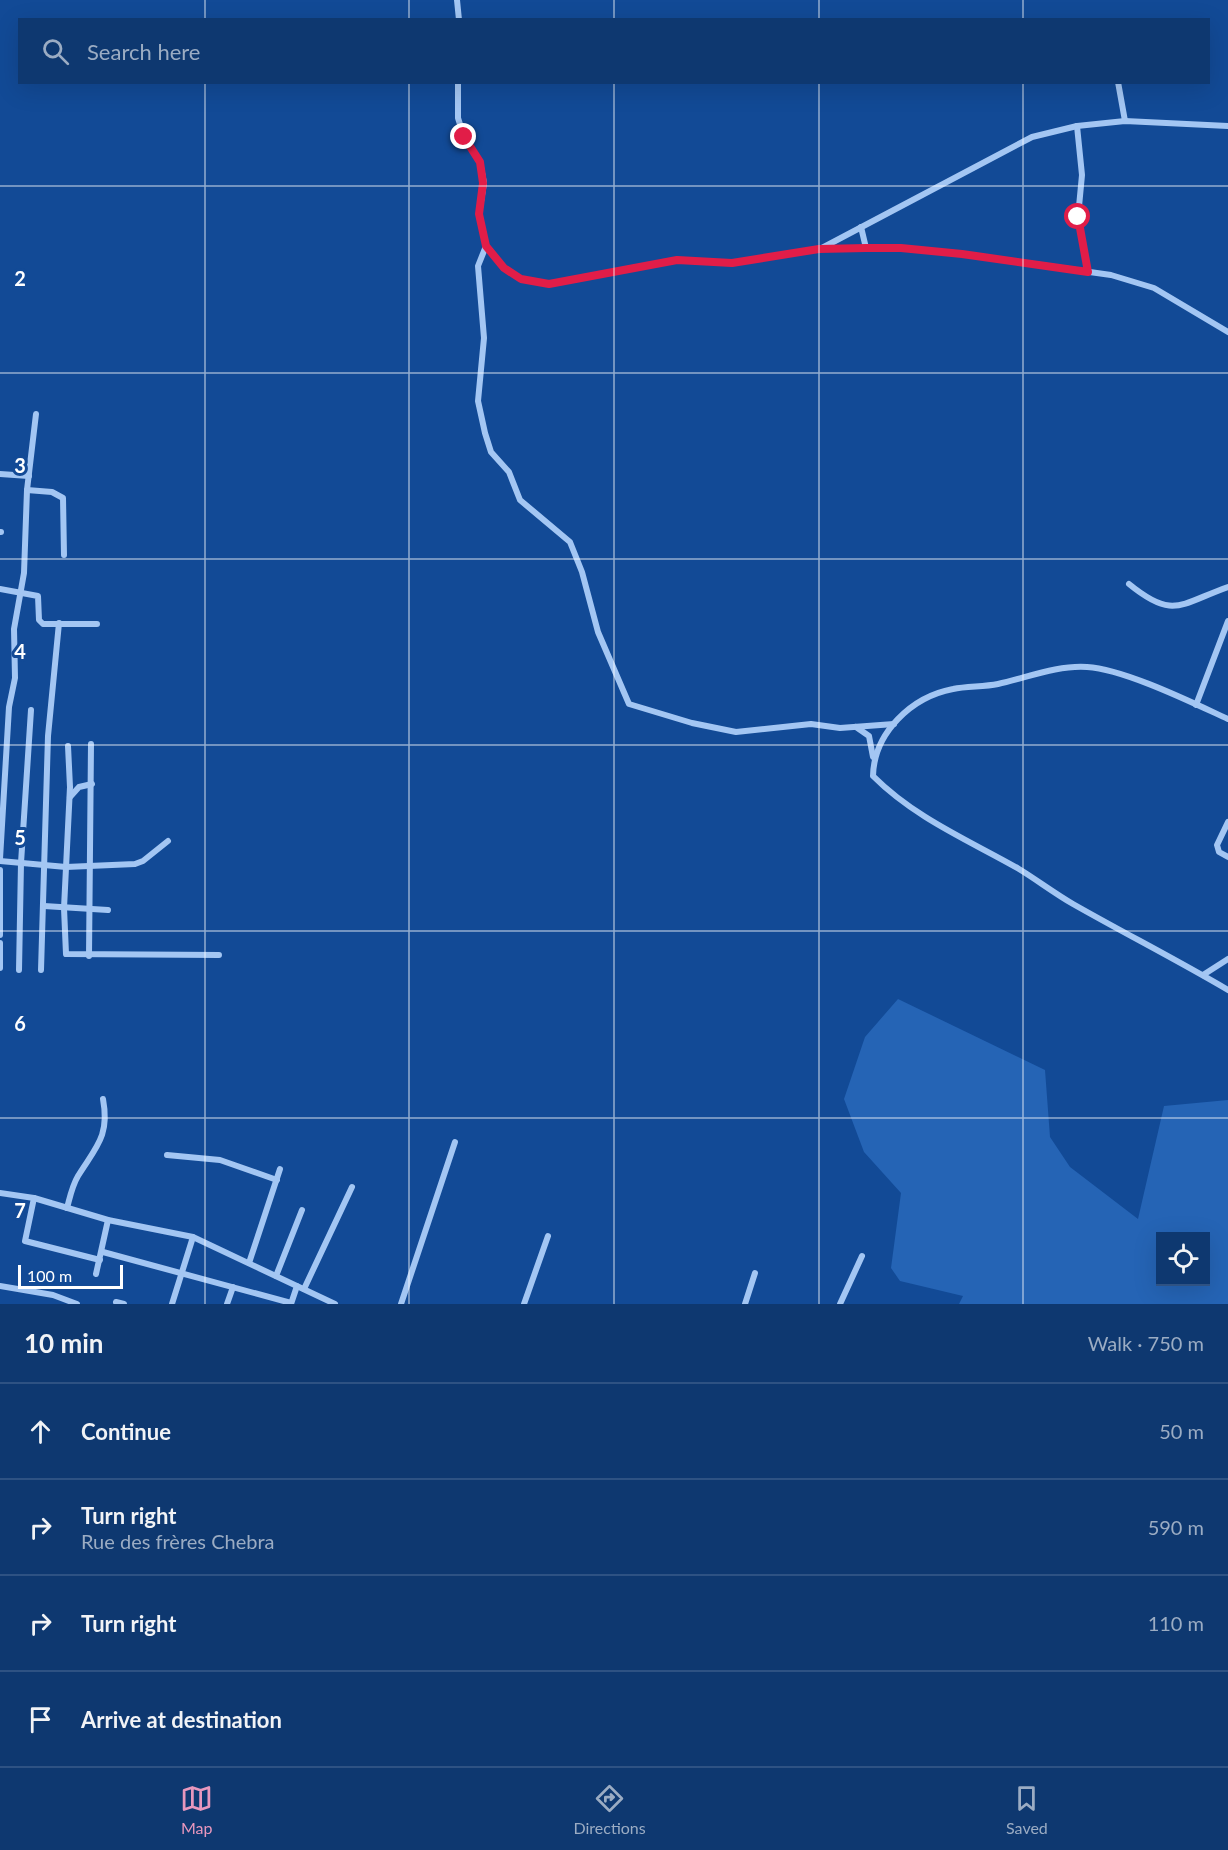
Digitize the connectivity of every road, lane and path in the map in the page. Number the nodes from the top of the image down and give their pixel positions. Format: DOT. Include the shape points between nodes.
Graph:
graph roads {
  1 [pos="457,0"];
  2 [pos="459,18"];
  3 [pos="458,84"];
  4 [pos="1118,84"];
  5 [pos="1125,121"];
  6 [pos="1077,126"];
  7 [pos="1228,126"];
  8 [pos="861,227"];
  9 [pos="486,246"];
  10 [pos="866,248"];
  11 [pos="819,249"];
  12 [pos="1088,272"];
  13 [pos="1228,332"];
  14 [pos="36,414"];
  15 [pos="0,474"];
  16 [pos="28,476"];
  17 [pos="27,490"];
  18 [pos="64,555"];
  19 [pos="1128,584"];
  20 [pos="1228,587"];
  21 [pos="0,589"];
  22 [pos="21,591"];
  23 [pos="1228,621"];
  24 [pos="58,623"];
  25 [pos="97,624"];
  26 [pos="1196,705"];
  27 [pos="31,710"];
  28 [pos="1228,719"];
  29 [pos="894,724"];
  30 [pos="856,727"];
  31 [pos="91,744"];
  32 [pos="68,746"];
  33 [pos="874,760"];
  34 [pos="2,775"];
  35 [pos="92,784"];
  36 [pos="70,798"];
  37 [pos="1228,822"];
  38 [pos="168,841"];
  39 [pos="1228,857"];
  40 [pos="0,860"];
  41 [pos="21,863"];
  42 [pos="45,864"];
  43 [pos="88,866"];
  44 [pos="66,867"];
  45 [pos="0,870"];
  46 [pos="44,906"];
  47 [pos="64,908"];
  48 [pos="88,908"];
  49 [pos="108,910"];
  50 [pos="0,935"];
  51 [pos="0,943"];
  52 [pos="219,955"];
  53 [pos="88,956"];
  54 [pos="1228,959"];
  55 [pos="0,968"];
  56 [pos="19,970"];
  57 [pos="41,970"];
  58 [pos="1203,975"];
  59 [pos="1228,990"];
  60 [pos="103,1099"];
  61 [pos="455,1142"];
  62 [pos="167,1155"];
  63 [pos="280,1169"];
  64 [pos="277,1180"];
  65 [pos="352,1187"];
  66 [pos="0,1193"];
  67 [pos="34,1198"];
  68 [pos="67,1208"];
  69 [pos="302,1210"];
  70 [pos="108,1220"];
  71 [pos="548,1236"];
  72 [pos="193,1237"];
  73 [pos="103,1252"];
  74 [pos="862,1256"];
  75 [pos="100,1260"];
  76 [pos="249,1263"];
  77 [pos="96,1274"];
  78 [pos="182,1274"];
  79 [pos="754,1274"];
  80 [pos="276,1276"];
  81 [pos="0,1286"];
  82 [pos="233,1287"];
  83 [pos="300,1287"];
  84 [pos="116,1302"];
  85 [pos="291,1303"];
  86 [pos="77,1304"];
  87 [pos="124,1304"];
  88 [pos="172,1304"];
  89 [pos="227,1304"];
  90 [pos="335,1304"];
  91 [pos="401,1304"];
  92 [pos="524,1304"];
  93 [pos="745,1304"];
  94 [pos="840,1304"];
  1 -- 2 [label="street"];
  3 -- 9 [label="street" via="458,118 464,137 480,162 483,183 479,214"];
  4 -- 5 [label="street"];
  5 -- 6 [label="street"];
  5 -- 7 [label="street"];
  6 -- 8 [label="street" via="1032,137"];
  6 -- 12 [label="street" via="1082,175 1078,217"];
  8 -- 10 [label="street"];
  8 -- 11 [label="street"];
  9 -- 11 [label="street" via="504,268 521,279 549,284 677,260 732,263"];
  9 -- 30 [label="street" via="478,266 484,338 478,400 485,433 491,452 509,472 520,500 570,542 598,632 629,704 736,732 811,724"];
  10 -- 11 [label="street"];
  10 -- 12 [label="street" via="952,253"];
  12 -- 13 [label="street" via="1154,288"];
  14 -- 16 [label="street"];
  15 -- 16 [label="street"];
  16 -- 17 [label="street"];
  17 -- 18 [label="street" via="52,492 63,498"];
  17 -- 22 [label="street"];
  19 -- 20 [label="street" via="1171,608"];
  21 -- 22 [label="street"];
  22 -- 24 [label="street" via="38,596 40,622"];
  22 -- 34 [label="street" via="14,629 15,678"];
  23 -- 26 [label="street"];
  24 -- 25 [label="street"];
  24 -- 42 [label="street" via="48,735"];
  26 -- 28 [label="street"];
  26 -- 29 [label="street" via="1119,674 1087,667 927,696"];
  27 -- 41 [label="street"];
  29 -- 30 [label="street"];
  29 -- 33 [label="street"];
  30 -- 33 [label="street" via="869,736"];
  31 -- 35 [label="street"];
  32 -- 36 [label="street"];
  33 -- 58 [label="street" via="873,776 925,819"];
  34 -- 40 [label="street"];
  35 -- 36 [label="street" via="80,787"];
  35 -- 43 [label="street"];
  36 -- 44 [label="street"];
  37 -- 39 [label="street" via="1217,844 1219,852"];
  38 -- 43 [label="street" via="135,864"];
  40 -- 41 [label="street"];
  41 -- 42 [label="street"];
  41 -- 56 [label="street"];
  42 -- 44 [label="street"];
  42 -- 46 [label="street"];
  43 -- 44 [label="street"];
  43 -- 48 [label="street"];
  44 -- 47 [label="street"];
  45 -- 50 [label="street"];
  46 -- 47 [label="street"];
  46 -- 57 [label="street"];
  47 -- 48 [label="street"];
  47 -- 53 [label="street" via="66,954"];
  48 -- 49 [label="street"];
  48 -- 53 [label="street"];
  51 -- 55 [label="street"];
  52 -- 53 [label="street"];
  54 -- 58 [label="street"];
  58 -- 59 [label="street"];
  60 -- 68 [label="street" via="103,1134 77,1178"];
  61 -- 91 [label="street"];
  62 -- 64 [label="street" via="220,1160"];
  63 -- 64 [label="street"];
  64 -- 76 [label="street"];
  65 -- 83 [label="street"];
  66 -- 67 [label="street"];
  67 -- 68 [label="street"];
  67 -- 75 [label="street" via="25,1241"];
  68 -- 70 [label="street"];
  69 -- 80 [label="street"];
  70 -- 72 [label="street"];
  70 -- 73 [label="street"];
  71 -- 92 [label="street"];
  72 -- 76 [label="street"];
  72 -- 78 [label="street"];
  73 -- 75 [label="street"];
  73 -- 78 [label="street"];
  74 -- 94 [label="street"];
  75 -- 77 [label="street"];
  76 -- 80 [label="street"];
  78 -- 82 [label="street"];
  78 -- 88 [label="street"];
  79 -- 93 [label="street"];
  80 -- 83 [label="street"];
  81 -- 86 [label="street" via="53,1295"];
  82 -- 85 [label="street"];
  82 -- 89 [label="street"];
  83 -- 85 [label="street"];
  83 -- 90 [label="street"];
  84 -- 87 [label="street"];
}
